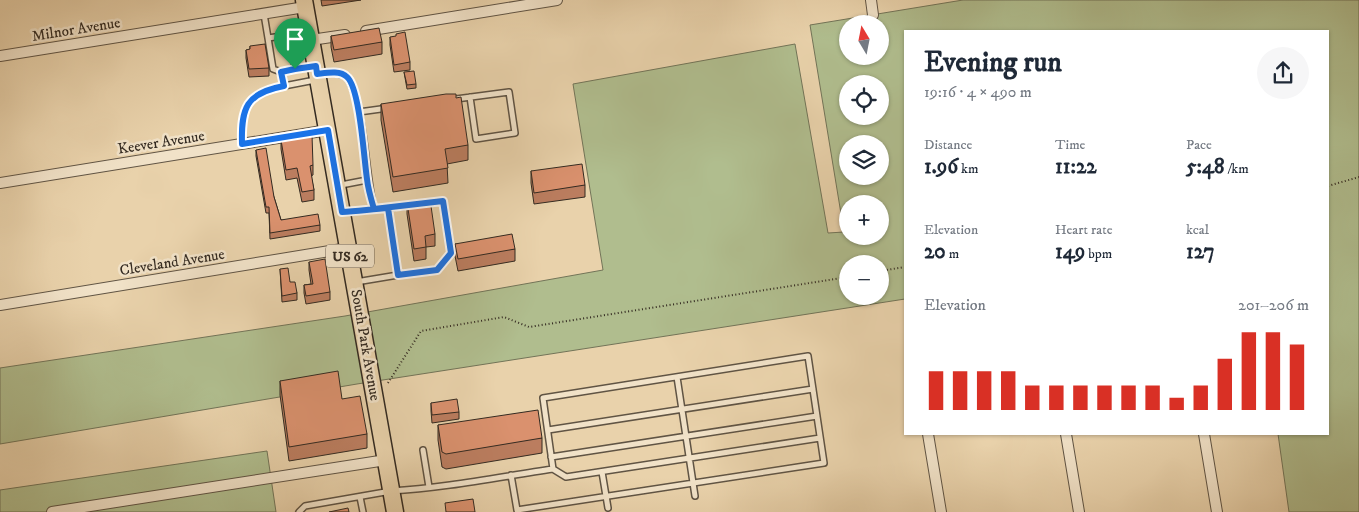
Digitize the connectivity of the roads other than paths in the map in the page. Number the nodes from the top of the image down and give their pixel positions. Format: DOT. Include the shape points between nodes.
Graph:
graph roads {
  1 [pos="557,0"];
  2 [pos="871,0"];
  3 [pos="304,4"];
  4 [pos="264,14"];
  5 [pos="874,15"];
  6 [pos="289,35"];
  7 [pos="310,36"];
  8 [pos="268,38"];
  9 [pos="0,56"];
  10 [pos="295,69"];
  11 [pos="281,72"];
  12 [pos="317,73"];
  13 [pos="284,86"];
  14 [pos="470,97"];
  15 [pos="451,100"];
  16 [pos="396,107"];
  17 [pos="359,112"];
  18 [pos="328,130"];
  19 [pos="242,144"];
  20 [pos="367,180"];
  21 [pos="0,183"];
  22 [pos="338,186"];
  23 [pos="388,208"];
  24 [pos="374,209"];
  25 [pos="342,212"];
  26 [pos="348,248"];
  27 [pos="398,275"];
  28 [pos="354,282"];
  29 [pos="0,305"];
  30 [pos="677,377"];
  31 [pos="813,389"];
  32 [pos="682,410"];
  33 [pos="817,416"];
  34 [pos="546,418"];
  35 [pos="537,420"];
  36 [pos="548,430"];
  37 [pos="928,435"];
  38 [pos="1066,435"];
  39 [pos="1204,435"];
  40 [pos="686,436"];
  41 [pos="820,438"];
  42 [pos="423,450"];
  43 [pos="551,457"];
  44 [pos="689,458"];
  45 [pos="386,460"];
  46 [pos="553,469"];
  47 [pos="602,472"];
  48 [pos="511,475"];
  49 [pos="693,483"];
  50 [pos="429,487"];
  51 [pos="391,492"];
  52 [pos="606,496"];
  53 [pos="695,496"];
  54 [pos="360,497"];
  55 [pos="608,508"];
  56 [pos="52,512"];
  57 [pos="299,512"];
  58 [pos="363,512"];
  59 [pos="395,512"];
  60 [pos="941,512"];
  61 [pos="1079,512"];
  62 [pos="1217,512"];
  1 -- 7 [label="street"];
  2 -- 5 [label="street"];
  3 -- 4 [label="street, Milnor Avenue"];
  3 -- 7 [label="main road, South Park Avenue / US 62"];
  4 -- 8 [label="lane"];
  4 -- 9 [label="street, Milnor Avenue"];
  6 -- 7 [label="lane"];
  6 -- 8 [label="lane"];
  6 -- 10 [label="lane"];
  7 -- 12 [label="main road, South Park Avenue / US 62"];
  8 -- 11 [label="lane" via="273,69"];
  10 -- 11 [label="lane"];
  10 -- 12 [label="lane"];
  11 -- 13 [label="lane"];
  12 -- 13 [label="lane"];
  12 -- 17 [label="lane" via="347,76"];
  12 -- 18 [label="main road, South Park Avenue / US 62"];
  13 -- 19 [label="lane" via="260,92 247,105 242,120"];
  14 -- 14 [label="lane" via="509,92 515,133 476,139"];
  14 -- 15 [label="lane"];
  16 -- 17 [label="lane"];
  17 -- 20 [label="lane"];
  18 -- 19 [label="street, Keever Avenue"];
  18 -- 22 [label="main road, South Park Avenue / US 62"];
  19 -- 21 [label="street, Keever Avenue"];
  20 -- 22 [label="lane"];
  20 -- 24 [label="lane"];
  22 -- 25 [label="main road, South Park Avenue / US 62"];
  23 -- 24 [label="lane"];
  23 -- 27 [label="lane"];
  23 -- 27 [label="lane" via="443,201 451,253 437,270"];
  24 -- 25 [label="lane"];
  25 -- 26 [label="main road, South Park Avenue / US 62"];
  26 -- 28 [label="main road, South Park Avenue / US 62"];
  26 -- 29 [label="street, Cleveland Avenue"];
  27 -- 28 [label="lane"];
  28 -- 45 [label="main road, South Park Avenue / US 62"];
  30 -- 31 [label="lane" via="808,356"];
  30 -- 32 [label="lane"];
  30 -- 34 [label="lane" via="543,398"];
  31 -- 32 [label="lane"];
  31 -- 33 [label="lane"];
  32 -- 36 [label="lane"];
  32 -- 40 [label="lane"];
  33 -- 40 [label="lane"];
  33 -- 41 [label="lane"];
  34 -- 35 [label="lane"];
  34 -- 36 [label="lane"];
  36 -- 43 [label="lane"];
  37 -- 60 [label="street"];
  38 -- 61 [label="street"];
  39 -- 62 [label="street"];
  40 -- 43 [label="lane"];
  40 -- 44 [label="lane"];
  41 -- 44 [label="lane"];
  41 -- 49 [label="lane" via="824,463"];
  42 -- 50 [label="lane"];
  43 -- 46 [label="lane"];
  44 -- 47 [label="lane"];
  44 -- 49 [label="lane"];
  45 -- 51 [label="main road, South Park Avenue / US 62"];
  45 -- 56 [label="street"];
  46 -- 47 [label="lane" via="566,477"];
  46 -- 48 [label="lane"];
  47 -- 52 [label="lane"];
  48 -- 50 [label="lane"];
  48 -- 52 [label="lane" via="517,510"];
  49 -- 52 [label="lane"];
  49 -- 53 [label="lane"];
  50 -- 51 [label="lane"];
  51 -- 54 [label="lane"];
  51 -- 59 [label="main road, South Park Avenue / US 62"];
  52 -- 55 [label="lane"];
  54 -- 57 [label="lane" via="306,506"];
  54 -- 58 [label="lane"];
}
